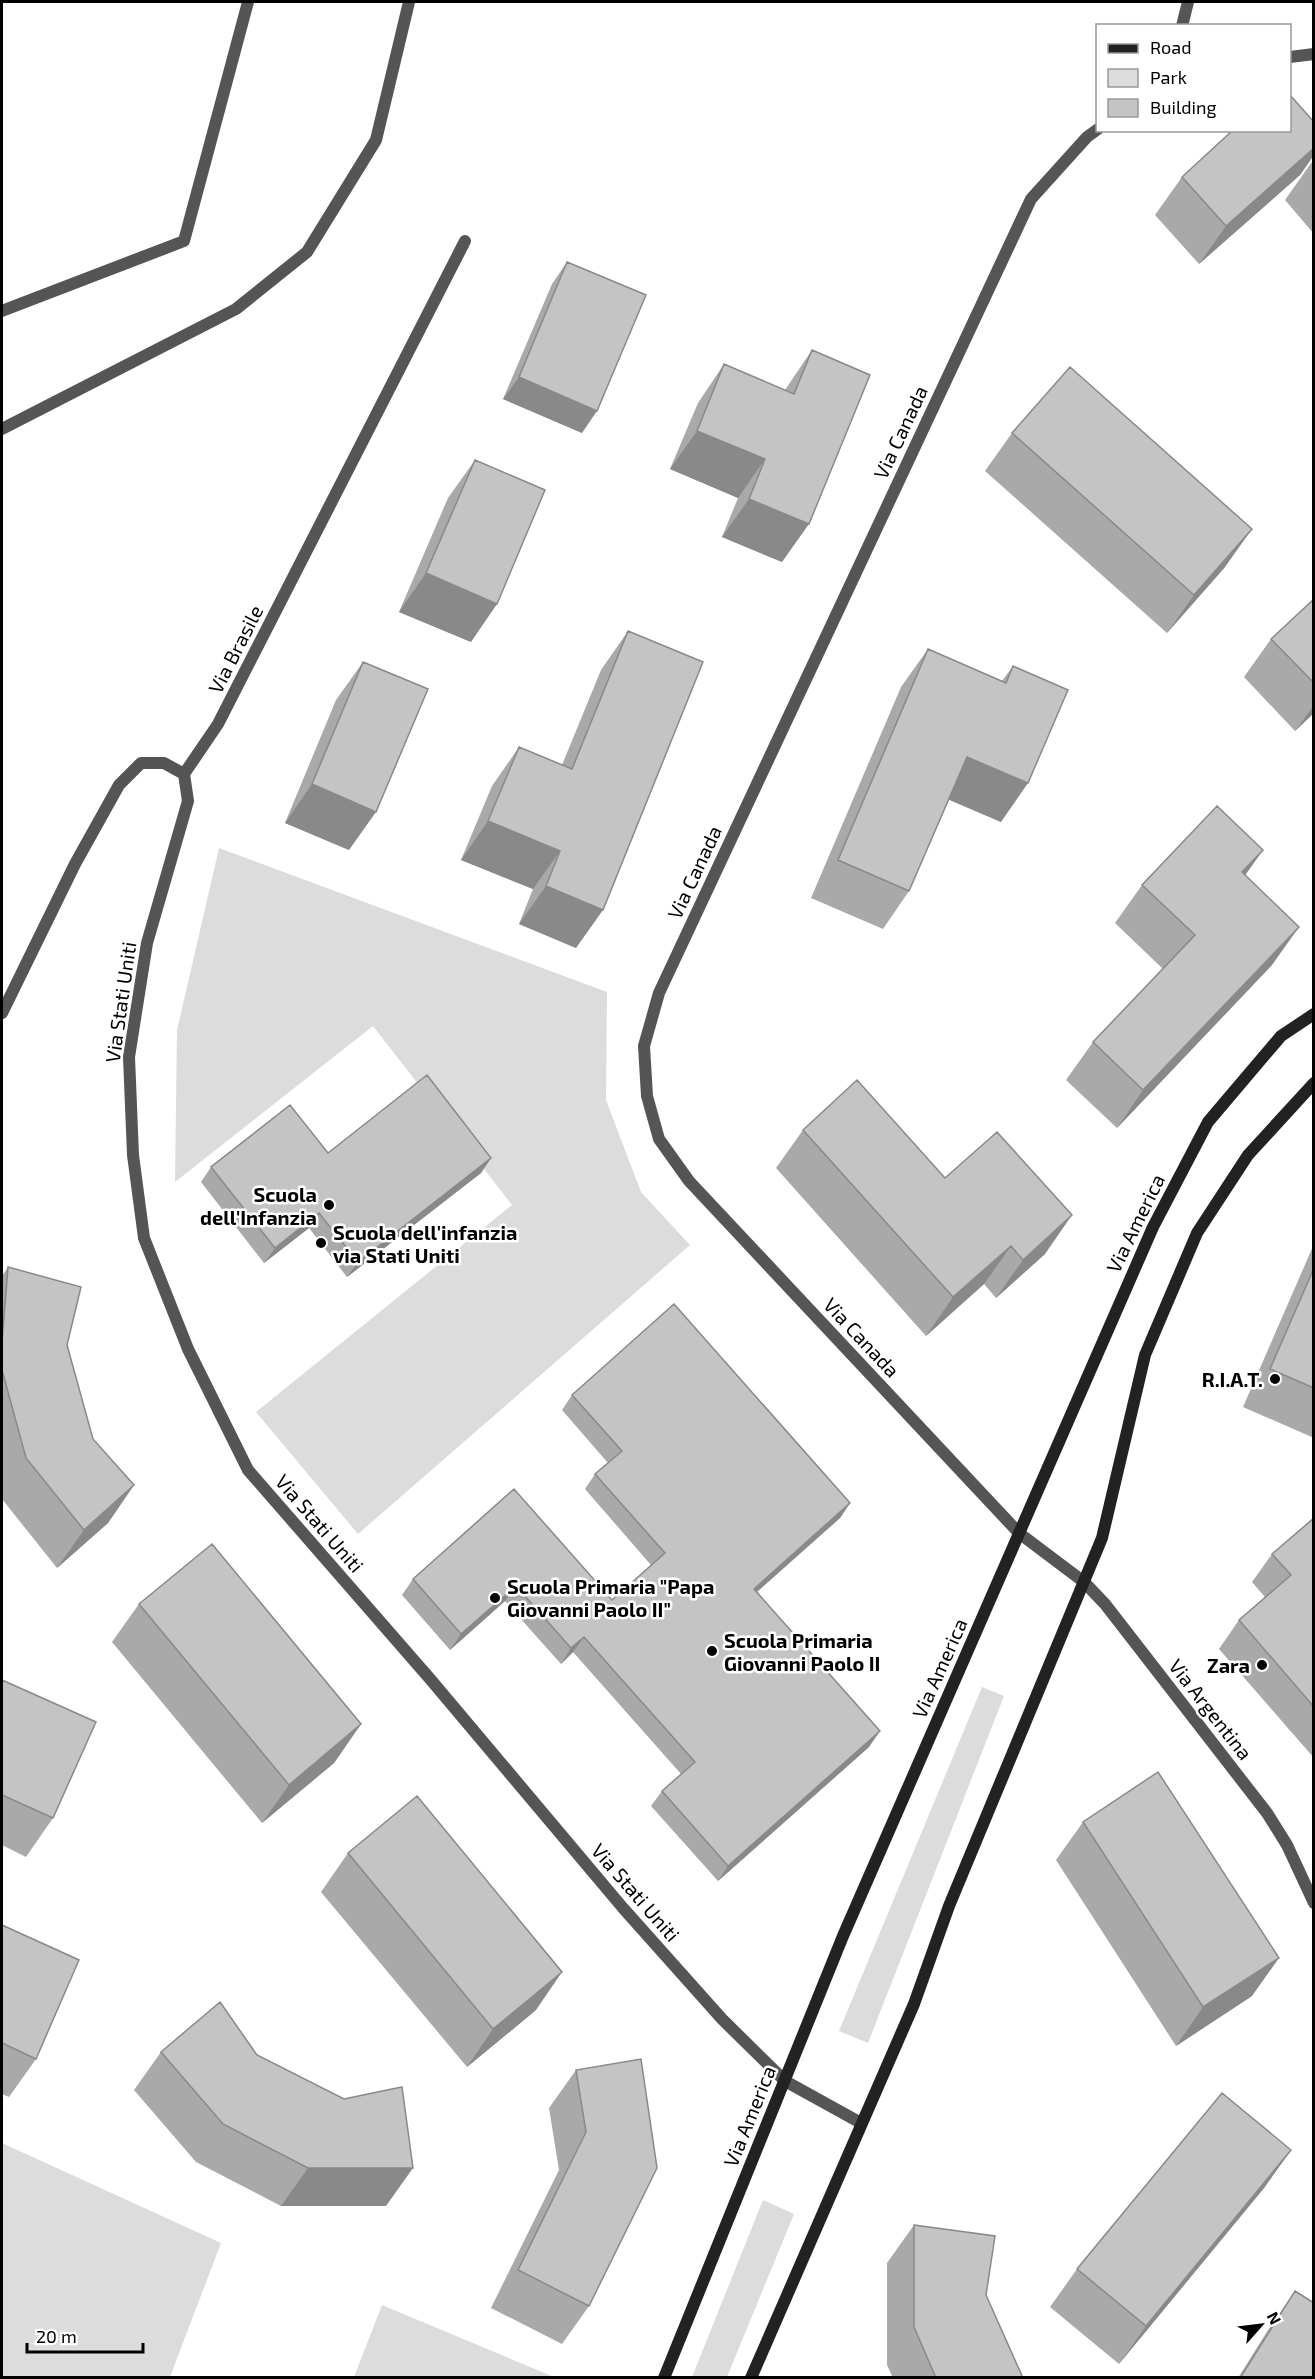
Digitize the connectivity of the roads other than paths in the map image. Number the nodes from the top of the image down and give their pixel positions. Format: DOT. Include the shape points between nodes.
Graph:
graph roads {
  1 [pos="248,2"];
  2 [pos="409,2"];
  3 [pos="1188,2"];
  4 [pos="1182,24"];
  5 [pos="1314,54"];
  6 [pos="1291,57"];
  7 [pos="1096,130"];
  8 [pos="465,241"];
  9 [pos="2,311"];
  10 [pos="2,429"];
  11 [pos="184,774"];
  12 [pos="2,1013"];
  13 [pos="1314,1014"];
  14 [pos="1314,1083"];
  15 [pos="1019,1533"];
  16 [pos="1052,1558"];
  17 [pos="1084,1582"];
  18 [pos="1314,1903"];
  19 [pos="785,2081"];
  20 [pos="861,2123"];
  21 [pos="664,2378"];
  22 [pos="751,2378"];
  1 -- 9 [label="street" via="184,241"];
  2 -- 10 [label="street" via="376,140 307,252 236,309"];
  3 -- 4 [label="street"];
  5 -- 6 [label="street"];
  7 -- 15 [label="street, Via Canada" via="1031,199 659,993 644,1046 647,1096 659,1139 689,1181"];
  8 -- 11 [label="street, Via Brasile" via="218,724"];
  11 -- 12 [label="street" via="164,763 141,763 119,785 75,864"];
  11 -- 19 [label="street, Via Stati Uniti" via="188,801 147,943 129,1057 133,1155 144,1238 188,1349 248,1470 623,1908 722,2019"];
  13 -- 15 [label="street, Via America" via="1281,1036 1208,1122 1153,1227"];
  14 -- 17 [label="street" via="1248,1155 1197,1233 1145,1355 1101,1538"];
  15 -- 16 [label="street, Via Canada"];
  15 -- 19 [label="street, Via America" via="843,1936"];
  16 -- 17 [label="street, Via Argentina"];
  17 -- 18 [label="street, Via Argentina" via="1267,1813"];
  17 -- 20 [label="street" via="953,1896 914,2004"];
  19 -- 20 [label="street, Via Stati Uniti"];
  19 -- 21 [label="street, Via America"];
  20 -- 22 [label="street"];
}
